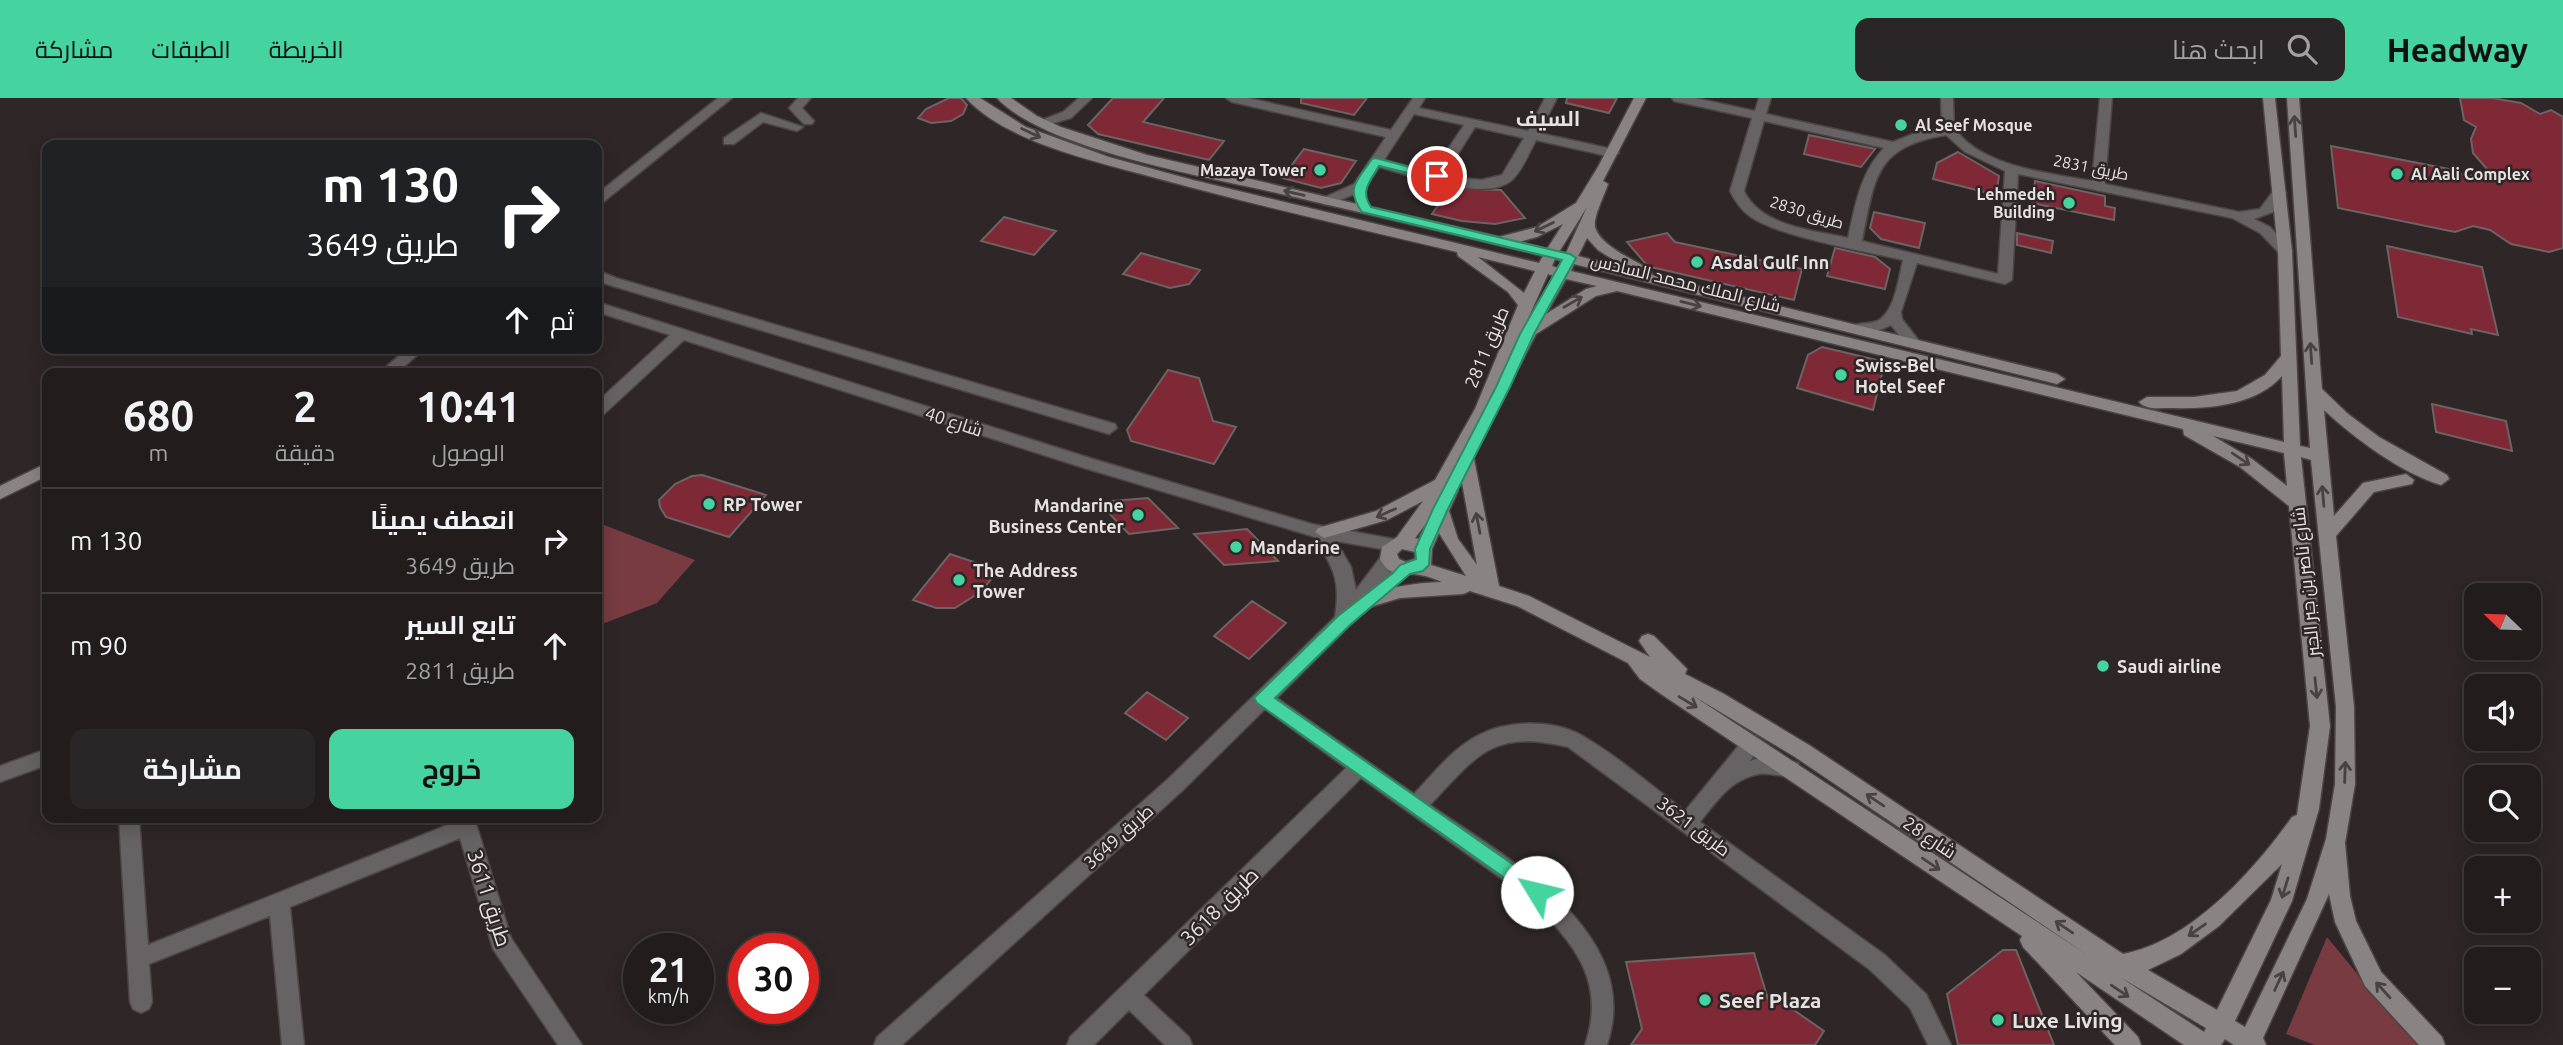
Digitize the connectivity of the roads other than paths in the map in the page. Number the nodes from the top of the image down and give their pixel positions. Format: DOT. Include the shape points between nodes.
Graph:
graph roads {
  1 [pos="726,98"];
  2 [pos="805,98"];
  3 [pos="972,98"];
  4 [pos="1003,98"];
  5 [pos="1086,98"];
  6 [pos="1232,98"];
  7 [pos="1551,98"];
  8 [pos="1640,98"];
  9 [pos="1678,98"];
  10 [pos="1765,98"];
  11 [pos="1947,98"];
  12 [pos="2106,98"];
  13 [pos="2269,98"];
  14 [pos="2293,98"];
  15 [pos="1416,104"];
  16 [pos="1073,111"];
  17 [pos="1758,116"];
  18 [pos="1472,122"];
  19 [pos="1040,123"];
  20 [pos="1950,130"];
  21 [pos="1530,134"];
  22 [pos="1394,135"];
  23 [pos="1076,137"];
  24 [pos="729,141"];
  25 [pos="1892,146"];
  26 [pos="1612,153"];
  27 [pos="1376,162"];
  28 [pos="1605,167"];
  29 [pos="2012,169"];
  30 [pos="1437,176"];
  31 [pos="2098,186"];
  32 [pos="1359,187"];
  33 [pos="2278,193"];
  34 [pos="602,196"];
  35 [pos="1583,199"];
  36 [pos="1328,201"];
  37 [pos="1367,209"];
  38 [pos="2236,215"];
  39 [pos="1587,223"];
  40 [pos="1498,241"];
  41 [pos="1854,244"];
  42 [pos="1452,245"];
  43 [pos="2285,251"];
  44 [pos="1911,258"];
  45 [pos="1548,261"];
  46 [pos="1567,265"];
  47 [pos="602,276"];
  48 [pos="1661,283"];
  49 [pos="1625,287"];
  50 [pos="1526,304"];
  51 [pos="602,309"];
  52 [pos="1894,312"];
  53 [pos="737,321"];
  54 [pos="1858,328"];
  55 [pos="681,334"];
  56 [pos="1527,334"];
  57 [pos="1912,342"];
  58 [pos="713,344"];
  59 [pos="411,354"];
  60 [pos="2288,358"];
  61 [pos="393,368"];
  62 [pos="2314,390"];
  63 [pos="602,406"];
  64 [pos="2141,406"];
  65 [pos="1109,428"];
  66 [pos="2291,444"];
  67 [pos="2319,451"];
  68 [pos="1466,459"];
  69 [pos="42,472"];
  70 [pos="2441,479"];
  71 [pos="2406,480"];
  72 [pos="1443,482"];
  73 [pos="0,493"];
  74 [pos="2297,503"];
  75 [pos="1440,509"];
  76 [pos="1320,533"];
  77 [pos="2326,536"];
  78 [pos="1393,551"];
  79 [pos="1418,561"];
  80 [pos="1487,586"];
  81 [pos="1370,600"];
  82 [pos="1344,620"];
  83 [pos="1648,641"];
  84 [pos="1635,660"];
  85 [pos="1263,698"];
  86 [pos="1717,699"];
  87 [pos="1751,745"];
  88 [pos="42,759"];
  89 [pos="1796,760"];
  90 [pos="1360,767"];
  91 [pos="0,774"];
  92 [pos="1724,781"];
  93 [pos="1417,805"];
  94 [pos="2309,809"];
  95 [pos="1689,822"];
  96 [pos="129,823"];
  97 [pos="463,823"];
  98 [pos="465,823"];
  99 [pos="2336,839"];
  100 [pos="279,901"];
  101 [pos="2009,917"];
  102 [pos="140,958"];
  103 [pos="2120,965"];
  104 [pos="1129,996"];
  105 [pos="141,1002"];
  106 [pos="2219,1024"];
  107 [pos="292,1036"];
  108 [pos="2251,1044"];
  109 [pos="571,1045"];
  110 [pos="885,1045"];
  111 [pos="1078,1045"];
  112 [pos="1181,1045"];
  113 [pos="1596,1045"];
  114 [pos="1940,1045"];
  115 [pos="2130,1045"];
  116 [pos="2206,1045"];
  117 [pos="2434,1045"];
  1 -- 34 [label="street"];
  2 -- 24 [label="street" via="795,108 802,124 761,117"];
  3 -- 42 [label="main road, شارع الملك محمد السادس, one-way" via="1028,132 1090,156"];
  4 -- 19 [label="main road, شارع الملك محمد السادس"];
  5 -- 16 [label="street"];
  6 -- 22 [label="street"];
  7 -- 21 [label="street"];
  8 -- 26 [label="main road, طريق 2811"];
  9 -- 17 [label="street"];
  10 -- 17 [label="street, طريق 2830"];
  11 -- 20 [label="street"];
  12 -- 31 [label="street"];
  13 -- 33 [label="main road, شارع ناصر بن جبر الجبر"];
  62 -- 14 [label="main road, شارع ناصر بن جبر الجبر, one-way"];
  15 -- 18 [label="street"];
  15 -- 22 [label="street"];
  16 -- 19 [label="street"];
  16 -- 23 [label="street" via="1071,127"];
  17 -- 25 [label="street"];
  17 -- 41 [label="street, طريق 2830" via="1738,183 1740,199 1768,221"];
  18 -- 21 [label="street"];
  18 -- 30 [label="street"];
  19 -- 23 [label="main road, شارع الملك محمد السادس"];
  20 -- 25 [label="street"];
  20 -- 29 [label="street, طريق 2831" via="1967,147"];
  21 -- 26 [label="street"];
  21 -- 30 [label="street" via="1509,177 1492,185"];
  22 -- 27 [label="street"];
  36 -- 23 [label="main road, شارع الملك محمد السادس, one-way" via="1143,158"];
  25 -- 41 [label="street" via="1871,172"];
  26 -- 28 [label="main road, طريق 2811"];
  27 -- 30 [label="street"];
  27 -- 32 [label="street"];
  28 -- 35 [label="main road, طريق 2811"];
  28 -- 39 [label="main road, طريق 2811"];
  29 -- 31 [label="street, طريق 2831"];
  29 -- 44 [label="street, طريق 2830" via="2005,280"];
  31 -- 38 [label="street, طريق 2831"];
  32 -- 36 [label="street"];
  32 -- 37 [label="street" via="1359,198"];
  33 -- 38 [label="street, طريق 2831" via="2269,211"];
  33 -- 43 [label="main road, شارع ناصر بن جبر الجبر"];
  35 -- 40 [label="main road, one-way" via="1548,226"];
  35 -- 45 [label="main road, طريق 2811"];
  36 -- 37 [label="main road, شارع الملك محمد السادس"];
  37 -- 40 [label="main road, شارع الملك محمد السادس"];
  38 -- 43 [label="street, طريق 2831" via="2265,230"];
  39 -- 46 [label="main road, طريق 2811"];
  39 -- 48 [label="main road" via="1597,243"];
  40 -- 45 [label="main road, شارع الملك محمد السادس"];
  41 -- 44 [label="street, طريق 2830"];
  42 -- 45 [label="main road, شارع الملك محمد السادس"];
  42 -- 50 [label="main road" via="1513,289"];
  43 -- 60 [label="main road, شارع ناصر بن جبر الجبر"];
  44 -- 52 [label="street"];
  45 -- 46 [label="main road, شارع الملك محمد السادس"];
  45 -- 50 [label="main road, طريق 2811"];
  46 -- 48 [label="main road, شارع الملك محمد السادس"];
  46 -- 49 [label="main road, شارع الملك محمد السادس"];
  46 -- 56 [label="main road, طريق 2811"];
  47 -- 53 [label="street, شارع 40"];
  48 -- 54 [label="main road, شارع الملك محمد السادس"];
  56 -- 49 [label="main road, one-way" via="1591,292"];
  49 -- 64 [label="main road, شارع الملك محمد السادس, one-way"];
  50 -- 72 [label="main road, طريق 2811" via="1483,409"];
  51 -- 55 [label="street, شارع 40"];
  52 -- 54 [label="street" via="1883,324"];
  52 -- 57 [label="street"];
  53 -- 58 [label="street"];
  53 -- 65 [label="street, شارع 40"];
  54 -- 57 [label="main road, شارع الملك محمد السادس"];
  55 -- 58 [label="street, شارع 40"];
  55 -- 63 [label="street"];
  56 -- 68 [label="main road, طريق 2811"];
  57 -- 64 [label="main road, شارع الملك محمد السادس"];
  58 -- 76 [label="street, شارع 40"];
  59 -- 61 [label="street"];
  60 -- 64 [label="main road" via="2268,380 2237,396"];
  60 -- 66 [label="main road, شارع ناصر بن جبر الجبر"];
  62 -- 67 [label="main road, شارع ناصر بن جبر الجبر"];
  62 -- 70 [label="main road" via="2352,428"];
  64 -- 66 [label="main road, شارع الملك محمد السادس"];
  64 -- 74 [label="main road, one-way" via="2230,451"];
  66 -- 67 [label="main road, شارع الملك محمد السادس"];
  66 -- 74 [label="main road, شارع ناصر بن جبر الجبر"];
  77 -- 67 [label="main road, شارع ناصر بن جبر الجبر, one-way"];
  68 -- 75 [label="main road, طريق 2811"];
  80 -- 68 [label="main road, one-way"];
  69 -- 73 [label="main road"];
  71 -- 77 [label="main road" via="2369,487"];
  72 -- 76 [label="main road, one-way" via="1381,516"];
  72 -- 78 [label="main road, طريق 2811"];
  74 -- 94 [label="main road, شارع ناصر بن جبر الجبر, one-way" via="2320,726"];
  75 -- 79 [label="main road, طريق 2811"];
  75 -- 80 [label="main road" via="1454,550"];
  76 -- 78 [label="street, شارع 40"];
  76 -- 82 [label="street" via="1339,558 1348,581"];
  99 -- 77 [label="main road, شارع ناصر بن جبر الجبر, one-way" via="2345,784 2346,738"];
  78 -- 79 [label="main road" via="1398,568"];
  78 -- 79 [label="main road" via="1414,543"];
  78 -- 82 [label="street, طريق 3649"];
  79 -- 80 [label="main road, شارع 28"];
  79 -- 81 [label="street, طريق 3649"];
  80 -- 81 [label="main road" via="1400,591"];
  80 -- 84 [label="main road, شارع 28"];
  81 -- 82 [label="street, طريق 3649"];
  82 -- 85 [label="street, طريق 3649"];
  83 -- 86 [label="main road" via="1662,658"];
  84 -- 86 [label="main road, شارع 28"];
  84 -- 87 [label="main road, شارع 28, one-way" via="1657,682"];
  85 -- 90 [label="street"];
  85 -- 110 [label="street, طريق 3649" via="1175,785"];
  86 -- 89 [label="main road, شارع 28"];
  87 -- 89 [label="main road, شارع 28"];
  87 -- 92 [label="street"];
  88 -- 91 [label="street"];
  89 -- 92 [label="street" via="1758,766"];
  89 -- 101 [label="main road, شارع 28, one-way"];
  103 -- 89 [label="main road, شارع 28, one-way"];
  90 -- 93 [label="street"];
  90 -- 104 [label="street, طريق 3618"];
  92 -- 95 [label="street"];
  93 -- 95 [label="street, طريق 3621" via="1474,746 1491,735 1530,730 1573,740"];
  93 -- 113 [label="street" via="1537,892 1563,918 1591,956 1604,990 1606,1008"];
  94 -- 103 [label="main road, one-way" via="2271,863 2212,919 2148,960"];
  94 -- 106 [label="main road, شارع ناصر بن جبر الجبر, one-way" via="2281,901"];
  95 -- 114 [label="street, طريق 3621" via="1897,980 1918,1001"];
  96 -- 102 [label="street"];
  97 -- 100 [label="street"];
  98 -- 109 [label="street, طريق 3611" via="501,942"];
  108 -- 99 [label="main road, شارع ناصر بن جبر الجبر, one-way" via="2317,900"];
  117 -- 99 [label="main road, one-way" via="2373,979 2346,922"];
  100 -- 102 [label="street"];
  100 -- 107 [label="street"];
  101 -- 115 [label="main road"];
  101 -- 116 [label="main road, شارع 28, one-way"];
  102 -- 105 [label="street"];
  103 -- 106 [label="main road, شارع 28"];
  104 -- 111 [label="street, طريق 3618"];
  104 -- 112 [label="street"];
  106 -- 108 [label="main road"];
  106 -- 116 [label="main road, شارع ناصر بن جبر الجبر"];
}
